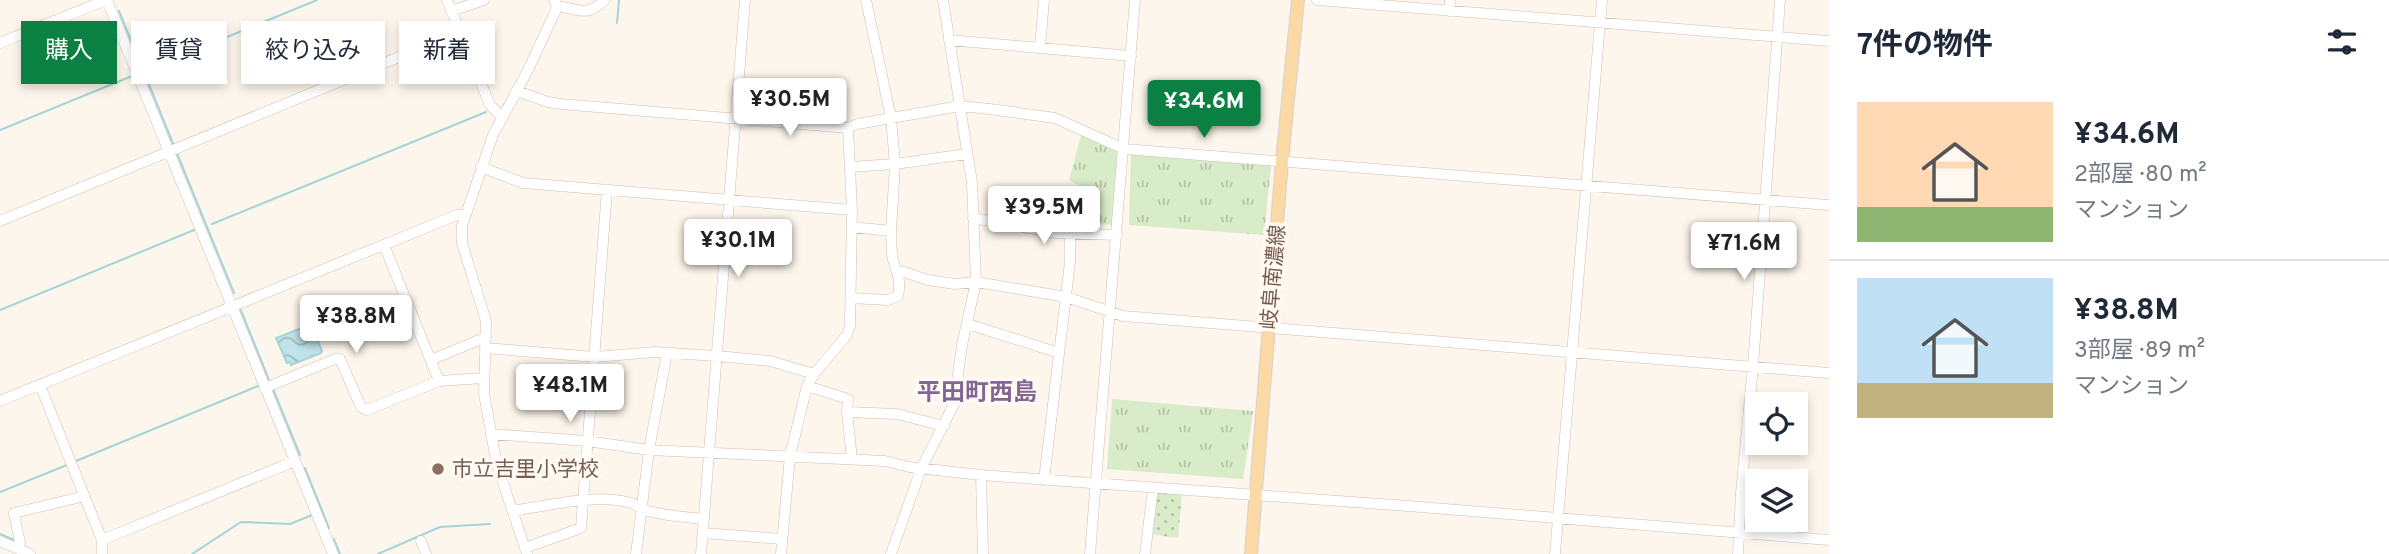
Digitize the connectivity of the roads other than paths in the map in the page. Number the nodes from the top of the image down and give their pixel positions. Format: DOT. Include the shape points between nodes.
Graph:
graph roads {
  1 [pos="106,0"];
  2 [pos="447,0"];
  3 [pos="484,0"];
  4 [pos="605,0"];
  5 [pos="746,0"];
  6 [pos="866,0"];
  7 [pos="943,0"];
  8 [pos="1044,0"];
  9 [pos="1135,0"];
  10 [pos="1298,0"];
  11 [pos="1317,0"];
  12 [pos="1602,0"];
  13 [pos="1780,0"];
  14 [pos="555,3"];
  15 [pos="1449,6"];
  16 [pos="451,10"];
  17 [pos="456,21"];
  18 [pos="1600,23"];
  19 [pos="1778,37"];
  20 [pos="950,40"];
  21 [pos="1829,41"];
  22 [pos="0,43"];
  23 [pos="1040,47"];
  24 [pos="1130,56"];
  25 [pos="399,57"];
  26 [pos="481,84"];
  27 [pos="517,92"];
  28 [pos="960,106"];
  29 [pos="502,117"];
  30 [pos="736,118"];
  31 [pos="891,118"];
  32 [pos="848,128"];
  33 [pos="1124,149"];
  34 [pos="173,150"];
  35 [pos="967,154"];
  36 [pos="1282,161"];
  37 [pos="895,164"];
  38 [pos="481,167"];
  39 [pos="850,167"];
  40 [pos="1586,186"];
  41 [pos="607,191"];
  42 [pos="729,200"];
  43 [pos="1765,201"];
  44 [pos="1829,205"];
  45 [pos="852,210"];
  46 [pos="464,215"];
  47 [pos="973,218"];
  48 [pos="0,221"];
  49 [pos="852,227"];
  50 [pos="891,231"];
  51 [pos="1070,233"];
  52 [pos="1117,235"];
  53 [pos="384,245"];
  54 [pos="900,274"];
  55 [pos="976,282"];
  56 [pos="1066,297"];
  57 [pos="851,298"];
  58 [pos="232,307"];
  59 [pos="1110,313"];
  60 [pos="968,324"];
  61 [pos="1269,327"];
  62 [pos="486,342"];
  63 [pos="1572,351"];
  64 [pos="667,353"];
  65 [pos="1059,353"];
  66 [pos="717,356"];
  67 [pos="595,357"];
  68 [pos="431,360"];
  69 [pos="1753,366"];
  70 [pos="1829,373"];
  71 [pos="814,374"];
  72 [pos="484,377"];
  73 [pos="439,381"];
  74 [pos="40,385"];
  75 [pos="807,386"];
  76 [pos="265,388"];
  77 [pos="0,401"];
  78 [pos="848,412"];
  79 [pos="944,426"];
  80 [pos="491,434"];
  81 [pos="587,441"];
  82 [pos="649,450"];
  83 [pos="709,453"];
  84 [pos="790,456"];
  85 [pos="852,459"];
  86 [pos="295,461"];
  87 [pos="921,468"];
  88 [pos="981,475"];
  89 [pos="1044,480"];
  90 [pos="1096,484"];
  91 [pos="1153,488"];
  92 [pos="1256,495"];
  93 [pos="85,496"];
  94 [pos="584,500"];
  95 [pos="642,509"];
  96 [pos="512,511"];
  97 [pos="1558,518"];
  98 [pos="704,519"];
  99 [pos="1739,533"];
  100 [pos="703,534"];
  101 [pos="102,540"];
  102 [pos="782,540"];
  103 [pos="1829,540"];
  104 [pos="0,541"];
  105 [pos="421,541"];
  106 [pos="18,548"];
  107 [pos="526,551"];
  108 [pos="30,554"];
  109 [pos="102,554"];
  110 [pos="333,554"];
  111 [pos="426,554"];
  112 [pos="636,554"];
  113 [pos="701,554"];
  114 [pos="781,554"];
  115 [pos="891,554"];
  116 [pos="983,554"];
  117 [pos="1090,554"];
  118 [pos="1144,554"];
  119 [pos="1251,554"];
  120 [pos="1555,554"];
  121 [pos="1738,554"];
  1 -- 22 [label="street"];
  1 -- 34 [label="street"];
  2 -- 16 [label="street"];
  3 -- 16 [label="street"];
  4 -- 14 [label="street" via="589,11"];
  5 -- 30 [label="street"];
  6 -- 31 [label="street"];
  7 -- 20 [label="street"];
  8 -- 23 [label="street"];
  9 -- 24 [label="street"];
  10 -- 36 [label="main road, 岐阜南濃線"];
  11 -- 15 [label="street"];
  12 -- 18 [label="street"];
  13 -- 19 [label="street"];
  14 -- 27 [label="street"];
  15 -- 18 [label="street"];
  16 -- 17 [label="street"];
  18 -- 19 [label="street"];
  18 -- 40 [label="street"];
  19 -- 21 [label="street"];
  19 -- 43 [label="street"];
  20 -- 23 [label="street"];
  20 -- 28 [label="street"];
  23 -- 24 [label="street"];
  24 -- 33 [label="street"];
  25 -- 34 [label="street"];
  26 -- 29 [label="street" via="490,106"];
  27 -- 29 [label="street"];
  27 -- 30 [label="street" via="562,104"];
  28 -- 31 [label="street"];
  28 -- 33 [label="street" via="1055,118"];
  28 -- 35 [label="street"];
  29 -- 38 [label="street"];
  30 -- 32 [label="street"];
  30 -- 42 [label="street"];
  31 -- 32 [label="street"];
  31 -- 37 [label="street"];
  32 -- 39 [label="street"];
  33 -- 36 [label="street"];
  33 -- 52 [label="street"];
  34 -- 48 [label="street"];
  34 -- 58 [label="street"];
  35 -- 37 [label="street"];
  35 -- 47 [label="street"];
  36 -- 40 [label="street"];
  36 -- 61 [label="main road, 岐阜南濃線"];
  37 -- 39 [label="street"];
  37 -- 50 [label="street"];
  38 -- 41 [label="street" via="523,183"];
  38 -- 46 [label="street"];
  39 -- 45 [label="street"];
  40 -- 43 [label="street"];
  40 -- 63 [label="street"];
  41 -- 42 [label="street"];
  41 -- 67 [label="street"];
  42 -- 45 [label="street"];
  42 -- 66 [label="street"];
  43 -- 44 [label="street"];
  43 -- 69 [label="street"];
  45 -- 49 [label="street"];
  46 -- 53 [label="street"];
  46 -- 62 [label="street" via="462,243 482,301"];
  47 -- 51 [label="street"];
  47 -- 55 [label="street"];
  49 -- 50 [label="street"];
  49 -- 57 [label="street"];
  50 -- 54 [label="street" via="892,257"];
  51 -- 52 [label="street"];
  51 -- 56 [label="street"];
  52 -- 59 [label="street"];
  53 -- 58 [label="street"];
  53 -- 68 [label="street"];
  54 -- 55 [label="street" via="955,284"];
  54 -- 57 [label="street" via="898,296 888,300"];
  55 -- 56 [label="street"];
  55 -- 60 [label="street"];
  56 -- 59 [label="street"];
  56 -- 65 [label="street"];
  57 -- 71 [label="street" via="847,335"];
  58 -- 74 [label="street"];
  58 -- 76 [label="street"];
  59 -- 61 [label="street"];
  59 -- 90 [label="street"];
  60 -- 65 [label="street"];
  60 -- 79 [label="street" via="954,404"];
  61 -- 63 [label="street"];
  61 -- 92 [label="main road, 岐阜南濃線"];
  62 -- 67 [label="street"];
  62 -- 68 [label="street"];
  62 -- 72 [label="street"];
  63 -- 69 [label="street"];
  63 -- 97 [label="street"];
  64 -- 66 [label="street"];
  64 -- 67 [label="street"];
  64 -- 82 [label="street"];
  65 -- 89 [label="street"];
  66 -- 71 [label="street" via="770,361"];
  66 -- 83 [label="street"];
  67 -- 81 [label="street"];
  68 -- 73 [label="street"];
  69 -- 70 [label="street"];
  69 -- 99 [label="street"];
  71 -- 75 [label="street"];
  72 -- 73 [label="street"];
  72 -- 80 [label="street"];
  73 -- 76 [label="street" via="367,410 361,407 343,363 335,359"];
  74 -- 77 [label="street"];
  74 -- 93 [label="street"];
  75 -- 78 [label="street" via="848,398"];
  75 -- 84 [label="street"];
  76 -- 86 [label="street"];
  78 -- 79 [label="street" via="897,414"];
  78 -- 85 [label="street"];
  79 -- 87 [label="street"];
  80 -- 81 [label="street"];
  80 -- 96 [label="street"];
  81 -- 82 [label="street"];
  81 -- 94 [label="street"];
  82 -- 83 [label="street"];
  82 -- 95 [label="street"];
  83 -- 84 [label="street"];
  83 -- 98 [label="street"];
  84 -- 85 [label="street"];
  84 -- 102 [label="street"];
  85 -- 87 [label="street"];
  86 -- 101 [label="street"];
  86 -- 110 [label="street"];
  87 -- 88 [label="street"];
  87 -- 115 [label="street"];
  88 -- 89 [label="street"];
  88 -- 116 [label="street"];
  89 -- 90 [label="street"];
  90 -- 91 [label="street"];
  90 -- 117 [label="street"];
  91 -- 92 [label="street"];
  91 -- 118 [label="street"];
  92 -- 97 [label="street"];
  92 -- 119 [label="main road, 岐阜南濃線"];
  93 -- 101 [label="street"];
  93 -- 106 [label="street" via="14,513"];
  94 -- 95 [label="street" via="632,503"];
  94 -- 96 [label="street"];
  94 -- 107 [label="street" via="581,528"];
  95 -- 98 [label="street"];
  95 -- 112 [label="street"];
  96 -- 107 [label="street"];
  97 -- 99 [label="street"];
  97 -- 120 [label="street"];
  98 -- 100 [label="street"];
  99 -- 103 [label="street"];
  99 -- 121 [label="street"];
  100 -- 102 [label="street"];
  100 -- 113 [label="street"];
  101 -- 109 [label="street"];
  102 -- 114 [label="street"];
  104 -- 106 [label="street"];
  105 -- 111 [label="street"];
  106 -- 108 [label="street"];
}
